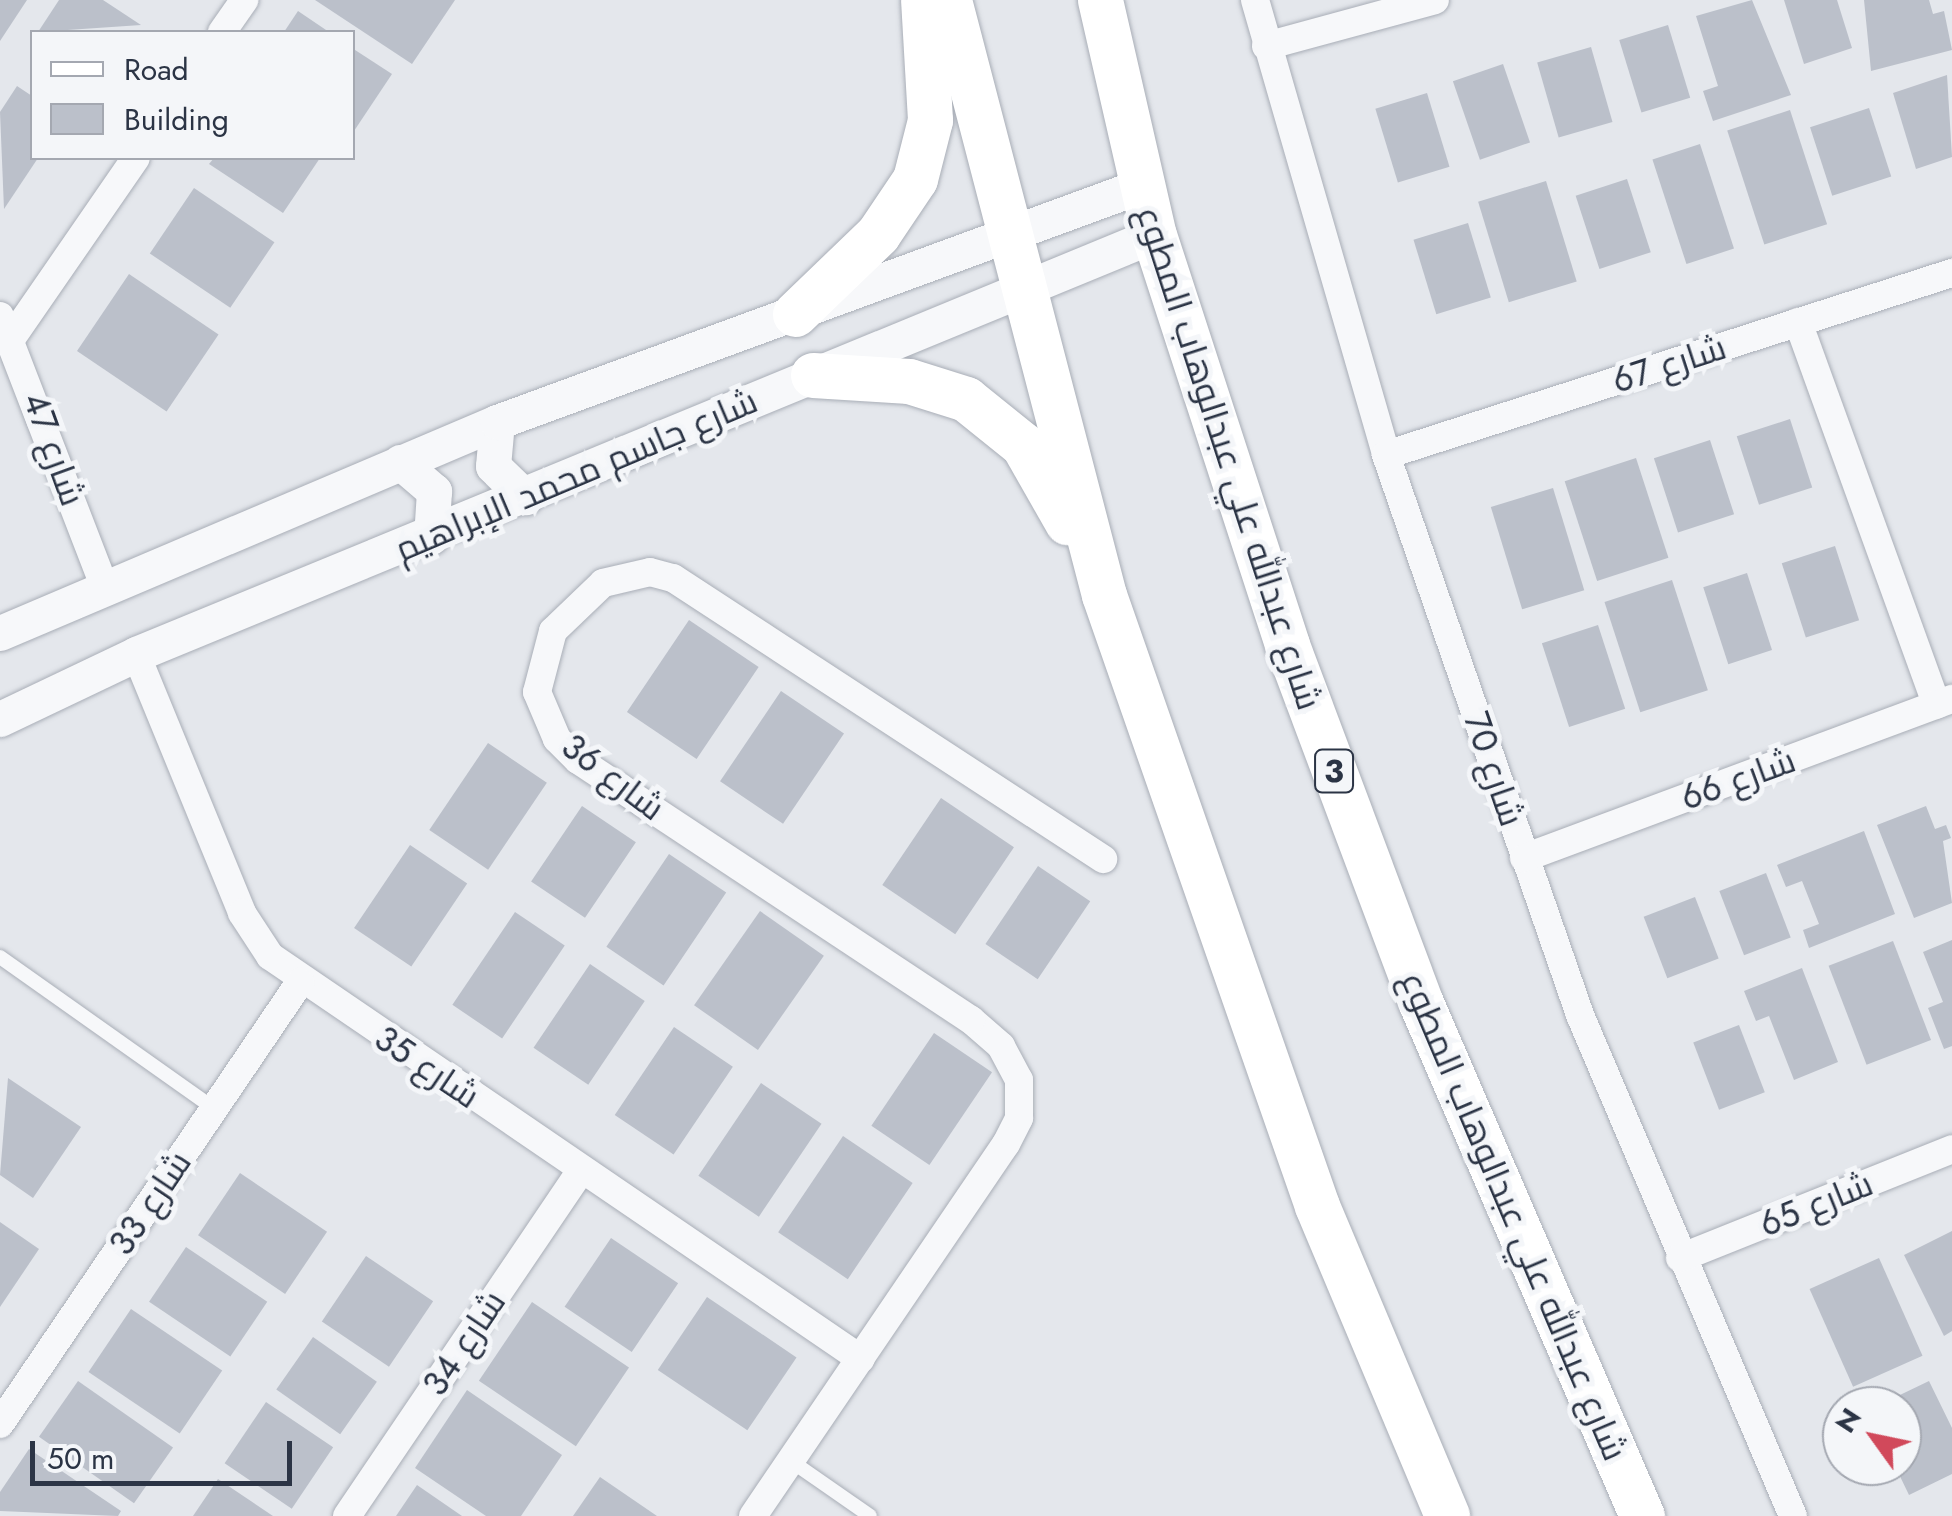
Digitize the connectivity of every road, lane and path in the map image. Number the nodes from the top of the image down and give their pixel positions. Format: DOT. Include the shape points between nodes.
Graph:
graph roads {
  1 [pos="923,0"];
  2 [pos="949,0"];
  3 [pos="1100,0"];
  4 [pos="1255,0"];
  5 [pos="1435,0"];
  6 [pos="1266,46"];
  7 [pos="134,160"];
  8 [pos="1140,186"];
  9 [pos="1154,235"];
  10 [pos="1012,236"];
  11 [pos="1952,273"];
  12 [pos="1025,286"];
  13 [pos="795,314"];
  14 [pos="1798,322"];
  15 [pos="6,326"];
  16 [pos="813,375"];
  17 [pos="496,422"];
  18 [pos="1386,455"];
  19 [pos="400,462"];
  20 [pos="525,497"];
  21 [pos="431,537"];
  22 [pos="104,585"];
  23 [pos="1104,595"];
  24 [pos="0,633"];
  25 [pos="136,654"];
  26 [pos="1945,702"];
  27 [pos="0,719"];
  28 [pos="1524,858"];
  29 [pos="1103,859"];
  30 [pos="0,957"];
  31 [pos="300,982"];
  32 [pos="214,1109"];
  33 [pos="1952,1150"];
  34 [pos="581,1170"];
  35 [pos="1680,1258"];
  36 [pos="861,1359"];
  37 [pos="0,1424"];
  38 [pos="791,1461"];
  39 [pos="347,1516"];
  40 [pos="753,1516"];
  41 [pos="870,1516"];
  42 [pos="1447,1516"];
  43 [pos="1642,1516"];
  44 [pos="1794,1516"];
  1 -- 13 [label="main road" via="930,120 914,179 878,234"];
  2 -- 10 [label="main road"];
  3 -- 8 [label="main road, شارع عبدالله علي عبدالوهاب المطوع / 3"];
  4 -- 6 [label="street, شارع 70"];
  5 -- 6 [label="street"];
  6 -- 18 [label="street, شارع 70"];
  7 -- 15 [label="street"];
  8 -- 9 [label="main road, شارع عبدالله علي عبدالوهاب المطوع / 3"];
  8 -- 10 [label="street, شارع جاسم محمد الإبراهيم"];
  9 -- 12 [label="street, شارع جاسم محمد الإبراهيم"];
  9 -- 43 [label="main road, شارع عبدالله علي عبدالوهاب المطوع / 3" via="1288,645 1421,1003"];
  10 -- 12 [label="main road"];
  10 -- 13 [label="street, شارع جاسم محمد الإبراهيم"];
  11 -- 14 [label="street, شارع 67"];
  12 -- 16 [label="street, شارع جاسم محمد الإبراهيم"];
  12 -- 23 [label="main road"];
  13 -- 17 [label="street, شارع جاسم محمد الإبراهيم"];
  14 -- 18 [label="street, شارع 67"];
  14 -- 26 [label="street"];
  15 -- 22 [label="street, شارع 47"];
  16 -- 20 [label="street, شارع جاسم محمد الإبراهيم"];
  16 -- 23 [label="main road" via="928,384 988,412 1038,465"];
  17 -- 19 [label="street, شارع جاسم محمد الإبراهيم"];
  17 -- 20 [label="street" via="492,466"];
  18 -- 28 [label="street, شارع 70"];
  19 -- 21 [label="street" via="434,491"];
  19 -- 22 [label="street, شارع جاسم محمد الإبراهيم"];
  20 -- 21 [label="street, شارع جاسم محمد الإبراهيم"];
  21 -- 25 [label="street, شارع جاسم محمد الإبراهيم"];
  22 -- 24 [label="street, شارع جاسم محمد الإبراهيم"];
  23 -- 42 [label="main road" via="1317,1206"];
  25 -- 27 [label="street, شارع جاسم محمد الإبراهيم"];
  25 -- 31 [label="street, شارع 35" via="242,913"];
  26 -- 28 [label="street, شارع 66"];
  28 -- 35 [label="street, شارع 70"];
  29 -- 36 [label="street, شارع 36" via="673,578 650,572 603,583 567,612 543,650 546,718 578,760 971,1020 1011,1061 1022,1100 1006,1144"];
  30 -- 32 [label="lane"];
  31 -- 32 [label="street, شارع 33"];
  31 -- 34 [label="street, شارع 35"];
  32 -- 37 [label="street, شارع 33"];
  33 -- 35 [label="street, شارع 65"];
  34 -- 36 [label="street, شارع 35"];
  34 -- 39 [label="street, شارع 34"];
  35 -- 44 [label="street, شارع 70"];
  36 -- 38 [label="street, شارع 36"];
  38 -- 40 [label="street, شارع 36"];
  38 -- 41 [label="lane"];
}
